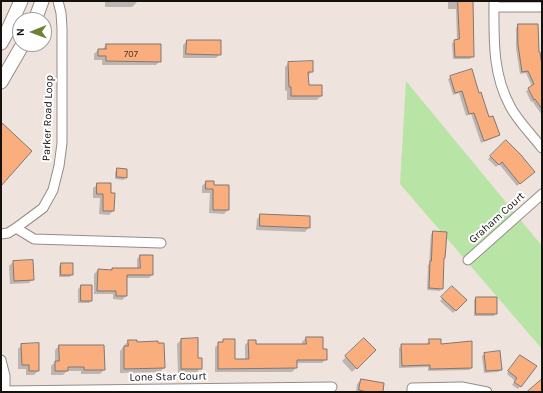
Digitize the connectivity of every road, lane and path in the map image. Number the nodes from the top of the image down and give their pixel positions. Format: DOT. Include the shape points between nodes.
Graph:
graph roads {
  1 [pos="20,1"];
  2 [pos="42,1"];
  3 [pos="58,1"];
  4 [pos="494,4"];
  5 [pos="542,7"];
  6 [pos="38,12"];
  7 [pos="1,43"];
  8 [pos="18,52"];
  9 [pos="1,82"];
  10 [pos="542,148"];
  11 [pos="542,194"];
  12 [pos="16,228"];
  13 [pos="1,234"];
  14 [pos="161,243"];
  15 [pos="468,260"];
  16 [pos="1,360"];
  17 [pos="332,387"];
  18 [pos="412,390"];
  19 [pos="5,392"];
  20 [pos="487,392"];
  1 -- 7 [label="main road"];
  2 -- 6 [label="main road"];
  3 -- 12 [label="street, Parker Road Loop" via="62,28 60,166 48,201 43,208"];
  4 -- 5 [label="street"];
  4 -- 10 [label="street" via="495,61 502,89 510,108"];
  8 -- 9 [label="main road"];
  11 -- 15 [label="street, Graham Court"];
  12 -- 13 [label="street, Parker Road Loop"];
  12 -- 14 [label="street" via="34,239"];
  16 -- 19 [label="street"];
  17 -- 19 [label="street, Lone Star Court"];
  18 -- 20 [label="street" via="462,387"];
}
